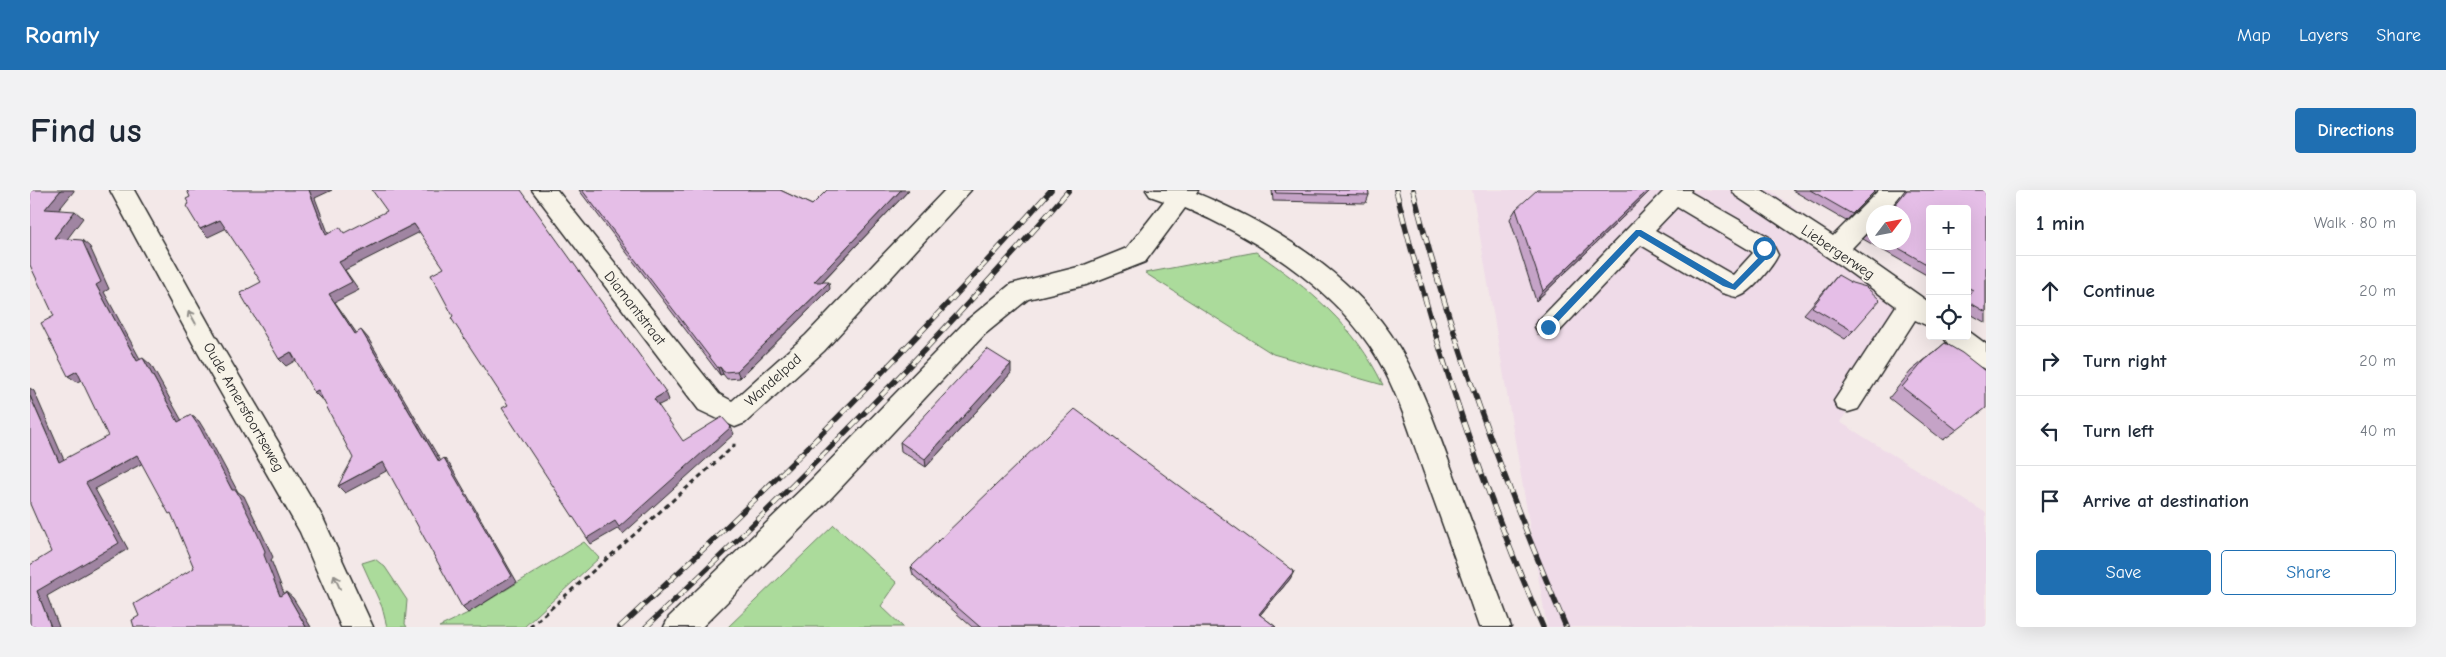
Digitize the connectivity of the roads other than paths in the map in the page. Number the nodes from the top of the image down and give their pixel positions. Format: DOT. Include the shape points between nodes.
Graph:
graph roads {
  1 [pos="122,190"];
  2 [pos="544,190"];
  3 [pos="959,190"];
  4 [pos="1744,190"];
  5 [pos="1893,190"];
  6 [pos="1174,192"];
  7 [pos="1677,192"];
  8 [pos="1638,232"];
  9 [pos="1835,250"];
  10 [pos="1920,310"];
  11 [pos="1548,327"];
  12 [pos="1961,340"];
  13 [pos="1986,358"];
  14 [pos="1848,401"];
  15 [pos="735,415"];
  16 [pos="357,627"];
  17 [pos="680,627"];
  18 [pos="1496,627"];
  16 -- 1 [label="street, Oude Amersfoortseweg, one-way" via="312,525"];
  2 -- 15 [label="street, Diamantstraat" via="709,402"];
  3 -- 15 [label="street, Wandelpad" via="815,343"];
  4 -- 9 [label="street, Liebergerweg"];
  5 -- 9 [label="street"];
  6 -- 17 [label="street" via="1136,255 1086,275 1020,291 976,327 822,488"];
  6 -- 18 [label="street" via="1259,234 1296,258 1366,322 1408,389"];
  7 -- 8 [label="street"];
  7 -- 8 [label="street" via="1764,248 1766,255 1737,287"];
  8 -- 11 [label="street"];
  9 -- 10 [label="street, Liebergerweg"];
  10 -- 14 [label="street"];
  12 -- 13 [label="street"];
}
